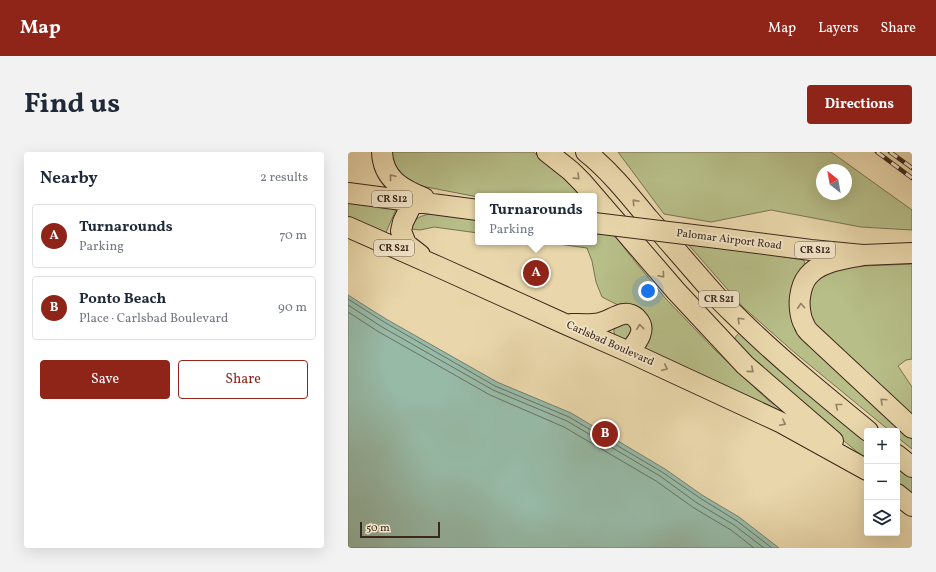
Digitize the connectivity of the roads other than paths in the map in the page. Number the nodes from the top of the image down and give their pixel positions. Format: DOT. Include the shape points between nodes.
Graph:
graph roads {
  1 [pos="382,152"];
  2 [pos="547,152"];
  3 [pos="586,152"];
  4 [pos="348,193"];
  5 [pos="591,193"];
  6 [pos="597,199"];
  7 [pos="413,202"];
  8 [pos="437,204"];
  9 [pos="475,210"];
  10 [pos="597,223"];
  11 [pos="348,227"];
  12 [pos="912,253"];
  13 [pos="862,255"];
  14 [pos="441,268"];
  15 [pos="565,324"];
  16 [pos="629,352"];
  17 [pos="864,428"];
  18 [pos="912,428"];
  19 [pos="900,457"];
  20 [pos="912,467"];
  21 [pos="864,468"];
  22 [pos="864,468"];
  23 [pos="900,496"];
  24 [pos="912,506"];
  8 -- 1 [label="main road, one-way" via="395,182 385,167"];
  2 -- 5 [label="main road, one-way" via="571,171"];
  17 -- 3 [label="main road, CR S21, one-way" via="781,358 717,298 619,184"];
  4 -- 7 [label="main road, CR S12"];
  6 -- 21 [label="main road, one-way" via="676,291 745,365"];
  7 -- 8 [label="main road, CR S12"];
  7 -- 14 [label="main road" via="403,222 402,231 406,244"];
  8 -- 9 [label="main road, CR S12"];
  10 -- 13 [label="main road, Palomar Airport Road / CR S12, bridge"];
  11 -- 14 [label="main road, Carlsbad Boulevard / CR S21"];
  12 -- 13 [label="main road, Palomar Airport Road / CR S12"];
  18 -- 13 [label="main road, one-way" via="809,332 801,314 802,287 807,276 826,264"];
  14 -- 15 [label="main road, Carlsbad Boulevard / CR S21"];
  15 -- 16 [label="main road, Carlsbad Boulevard / CR S21"];
  16 -- 15 [label="main road, one-way" via="642,331 639,321 631,314 620,314 598,324"];
  16 -- 22 [label="main road, Carlsbad Boulevard / CR S21, one-way" via="782,423"];
  19 -- 20 [label="main road"];
  23 -- 24 [label="main road"];
}
